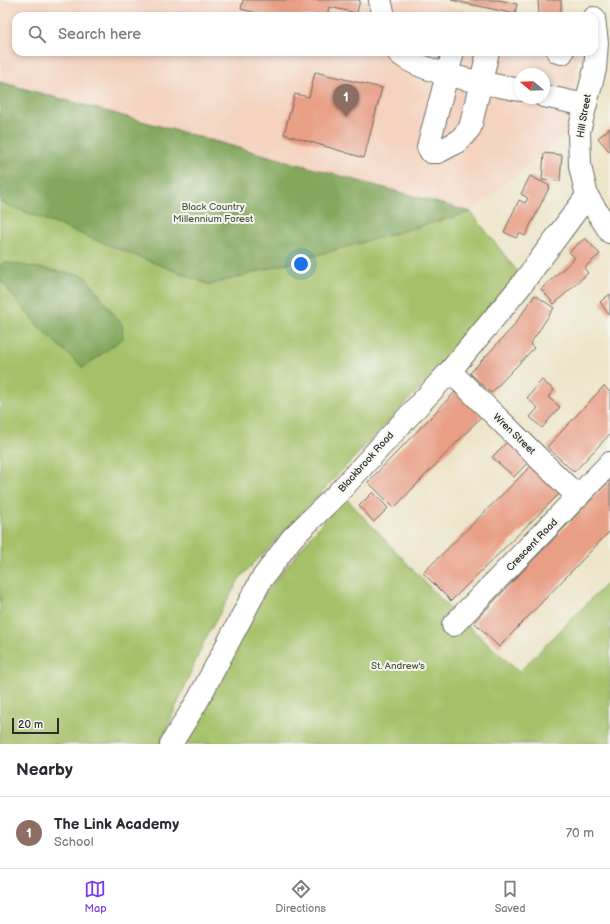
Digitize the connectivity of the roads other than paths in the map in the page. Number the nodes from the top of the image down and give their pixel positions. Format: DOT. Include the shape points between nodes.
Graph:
graph roads {
  1 [pos="380,0"];
  2 [pos="592,0"];
  3 [pos="383,12"];
  4 [pos="593,12"];
  5 [pos="403,56"];
  6 [pos="452,56"];
  7 [pos="487,56"];
  8 [pos="596,56"];
  9 [pos="448,74"];
  10 [pos="481,81"];
  11 [pos="514,89"];
  12 [pos="550,97"];
  13 [pos="585,105"];
  14 [pos="587,196"];
  15 [pos="610,232"];
  16 [pos="450,371"];
  17 [pos="610,463"];
  18 [pos="578,497"];
  19 [pos="453,625"];
  20 [pos="171,744"];
  1 -- 3 [label="street"];
  2 -- 4 [label="street, Hill Street"];
  5 -- 9 [label="street" via="432,70"];
  6 -- 9 [label="street"];
  7 -- 10 [label="street"];
  8 -- 13 [label="street, Hill Street"];
  9 -- 10 [label="street"];
  9 -- 10 [label="street" via="428,147 431,152 438,152 459,141 470,128"];
  10 -- 11 [label="street"];
  12 -- 13 [label="street"];
  13 -- 14 [label="street, Hill Street" via="580,131 580,166"];
  14 -- 15 [label="street, Hill Street"];
  14 -- 16 [label="street, Blackbrook Road" via="520,288"];
  16 -- 18 [label="street, Wren Street"];
  16 -- 20 [label="street, Blackbrook Road" via="336,495 292,538 261,580 198,700"];
  17 -- 18 [label="street, Crescent Road"];
  18 -- 19 [label="street, Crescent Road"];
}
